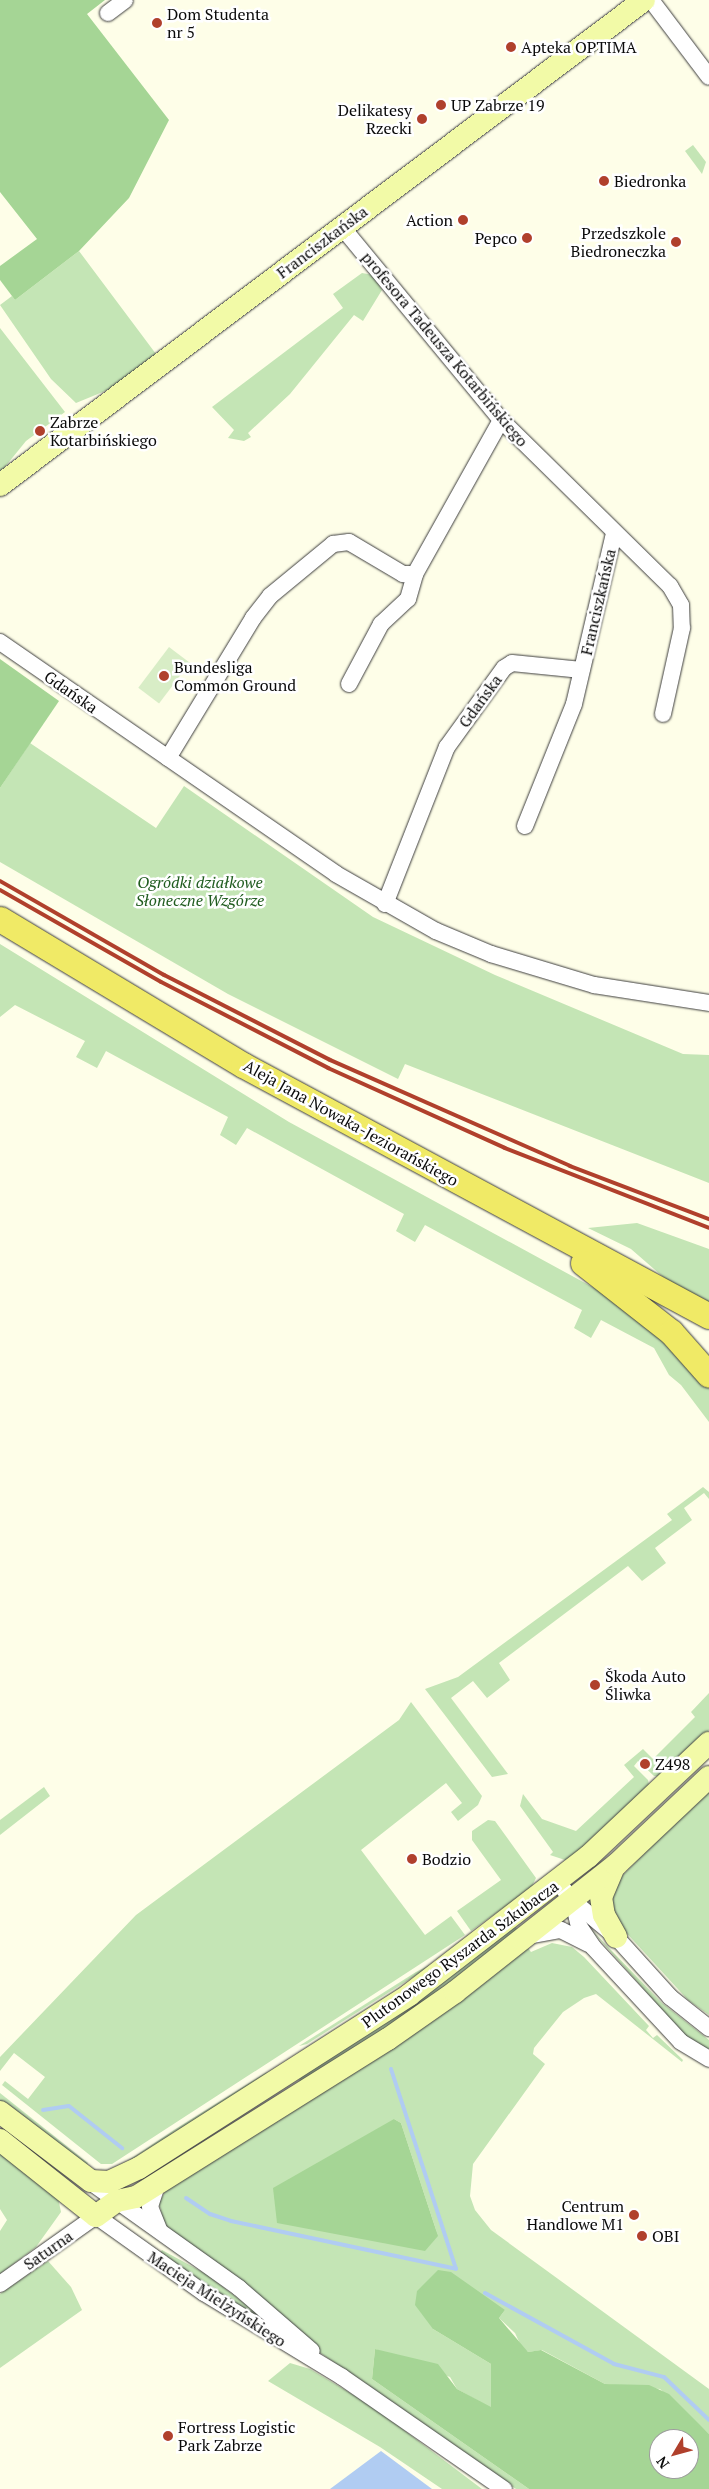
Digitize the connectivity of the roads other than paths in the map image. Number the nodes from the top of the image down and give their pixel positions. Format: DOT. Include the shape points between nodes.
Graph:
graph roads {
  1 [pos="126,0"];
  2 [pos="644,0"];
  3 [pos="651,0"];
  4 [pos="108,13"];
  5 [pos="709,77"];
  6 [pos="342,226"];
  7 [pos="501,420"];
  8 [pos="0,485"];
  9 [pos="614,534"];
  10 [pos="415,574"];
  11 [pos="0,642"];
  12 [pos="582,670"];
  13 [pos="349,684"];
  14 [pos="663,714"];
  15 [pos="168,758"];
  16 [pos="525,826"];
  17 [pos="385,904"];
  18 [pos="0,919"];
  19 [pos="0,935"];
  20 [pos="709,1003"];
  21 [pos="583,1263"];
  22 [pos="709,1316"];
  23 [pos="709,1332"];
  24 [pos="709,1375"];
  25 [pos="709,1743"];
  26 [pos="709,1748"];
  27 [pos="709,1777"];
  28 [pos="616,1865"];
  29 [pos="558,1882"];
  30 [pos="573,1901"];
  31 [pos="530,1936"];
  32 [pos="616,1937"];
  33 [pos="593,1947"];
  34 [pos="709,2028"];
  35 [pos="709,2059"];
  36 [pos="0,2112"];
  37 [pos="0,2140"];
  38 [pos="139,2168"];
  39 [pos="73,2169"];
  40 [pos="158,2182"];
  41 [pos="117,2201"];
  42 [pos="96,2216"];
  43 [pos="170,2239"];
  44 [pos="0,2284"];
  45 [pos="342,2377"];
  46 [pos="504,2489"];
  1 -- 4 [label="street"];
  2 -- 6 [label="street, Franciszkańska"];
  3 -- 5 [label="street"];
  6 -- 7 [label="street, profesora Tadeusza Kotarbińskiego"];
  6 -- 8 [label="street, Franciszkańska"];
  7 -- 9 [label="street, profesora Tadeusza Kotarbińskiego"];
  7 -- 10 [label="street"];
  9 -- 12 [label="street, Franciszkańska"];
  9 -- 14 [label="street, profesora Tadeusza Kotarbińskiego" via="662,576 681,605 679,653"];
  10 -- 13 [label="street" via="408,599 381,624"];
  10 -- 15 [label="street" via="403,574 349,542 333,544 270,596 253,618"];
  11 -- 15 [label="street, Gdańska"];
  12 -- 16 [label="street" via="557,753"];
  12 -- 17 [label="street, Gdańska" via="512,663 504,668 446,747"];
  15 -- 17 [label="street, Gdańska"];
  17 -- 20 [label="street, Gdańska" via="459,942 526,966 603,987"];
  18 -- 22 [label="main road, Aleja Jana Nowaka-Jeziorańskiego" via="244,1065"];
  19 -- 21 [label="main road, Aleja Jana Nowaka-Jeziorańskiego" via="236,1076"];
  21 -- 23 [label="main road, Aleja Jana Nowaka-Jeziorańskiego"];
  21 -- 24 [label="main road" via="671,1332"];
  25 -- 29 [label="street, Plutonowego Ryszarda Szkubacza" via="618,1831"];
  26 -- 30 [label="street" via="659,1806 585,1874"];
  27 -- 28 [label="street, Plutonowego Ryszarda Szkubacza"];
  28 -- 30 [label="street, Plutonowego Ryszarda Szkubacza"];
  28 -- 32 [label="street" via="601,1897 604,1915"];
  29 -- 30 [label="street"];
  29 -- 38 [label="street, Plutonowego Ryszarda Szkubacza" via="409,1995"];
  30 -- 31 [label="street, Plutonowego Ryszarda Szkubacza"];
  30 -- 32 [label="street"];
  30 -- 33 [label="street" via="579,1926"];
  31 -- 33 [label="street" via="561,1930"];
  31 -- 40 [label="street, Plutonowego Ryszarda Szkubacza" via="388,2039"];
  32 -- 34 [label="street" via="675,2002"];
  33 -- 35 [label="street" via="681,2042"];
  36 -- 39 [label="street, Macieja Mielżyńskiego"];
  37 -- 42 [label="street, Macieja Mielżyńskiego"];
  38 -- 39 [label="street, Plutonowego Ryszarda Szkubacza" via="100,2183"];
  38 -- 41 [label="street, Plutonowego Ryszarda Szkubacza" via="122,2186"];
  39 -- 41 [label="street, Macieja Mielżyńskiego"];
  40 -- 41 [label="street, Plutonowego Ryszarda Szkubacza" via="136,2197"];
  40 -- 43 [label="street" via="150,2200 151,2214"];
  41 -- 42 [label="street"];
  41 -- 43 [label="street, Macieja Mielżyńskiego"];
  42 -- 44 [label="street, Saturna"];
  42 -- 45 [label="street, Macieja Mielżyńskiego" via="230,2311"];
  43 -- 45 [label="street, Macieja Mielżyńskiego" via="239,2288"];
  45 -- 46 [label="street, Macieja Mielżyńskiego"];
}
